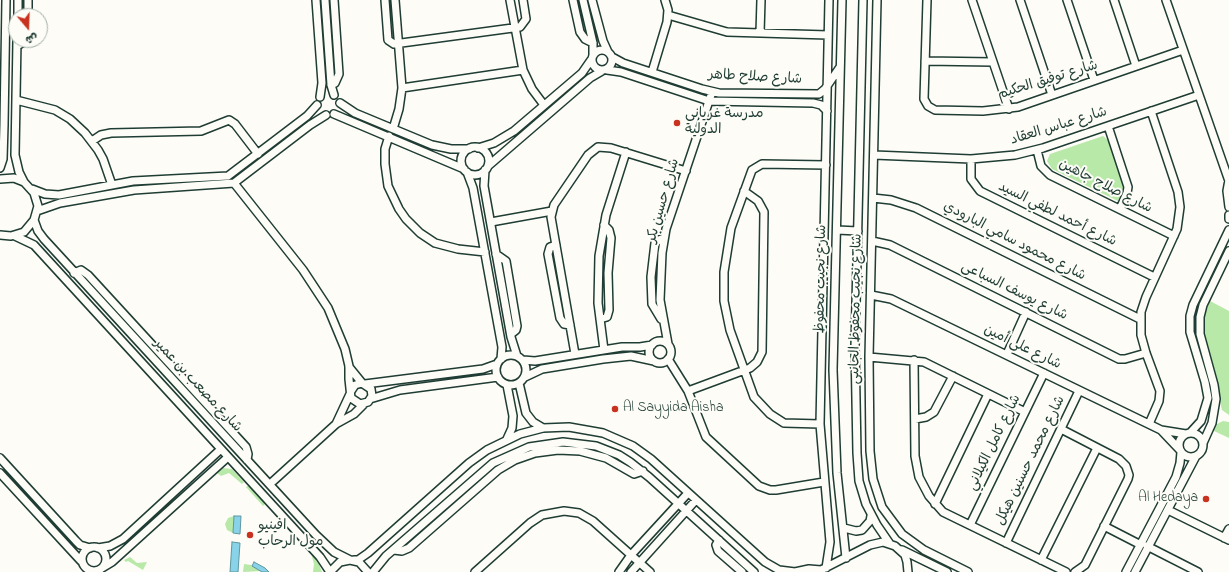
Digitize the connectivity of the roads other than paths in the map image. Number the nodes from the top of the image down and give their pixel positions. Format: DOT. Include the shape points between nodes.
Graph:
graph roads {
  1 [pos="6,0"];
  2 [pos="316,0"];
  3 [pos="325,0"];
  4 [pos="334,0"];
  5 [pos="385,0"];
  6 [pos="395,0"];
  7 [pos="510,0"];
  8 [pos="523,0"];
  9 [pos="573,0"];
  10 [pos="583,0"];
  11 [pos="592,0"];
  12 [pos="665,0"];
  13 [pos="761,0"];
  14 [pos="829,0"];
  15 [pos="842,0"];
  16 [pos="863,0"];
  17 [pos="877,0"];
  18 [pos="927,0"];
  19 [pos="972,0"];
  20 [pos="1020,0"];
  21 [pos="1067,0"];
  22 [pos="1114,0"];
  23 [pos="1166,0"];
  24 [pos="326,10"];
  25 [pos="317,11"];
  26 [pos="6,14"];
  27 [pos="668,15"];
  28 [pos="515,29"];
  29 [pos="760,33"];
  30 [pos="828,35"];
  31 [pos="593,43"];
  32 [pos="398,44"];
  33 [pos="17,48"];
  34 [pos="1183,50"];
  35 [pos="610,54"];
  36 [pos="592,58"];
  37 [pos="925,61"];
  38 [pos="993,62"];
  39 [pos="1136,66"];
  40 [pos="840,67"];
  41 [pos="862,69"];
  42 [pos="876,69"];
  43 [pos="5,70"];
  44 [pos="523,70"];
  45 [pos="604,70"];
  46 [pos="17,71"];
  47 [pos="652,72"];
  48 [pos="1094,80"];
  49 [pos="331,85"];
  50 [pos="827,86"];
  51 [pos="402,88"];
  52 [pos="712,92"];
  53 [pos="334,95"];
  54 [pos="1052,95"];
  55 [pos="1199,95"];
  56 [pos="320,96"];
  57 [pos="16,100"];
  58 [pos="709,101"];
  59 [pos="340,103"];
  60 [pos="317,105"];
  61 [pos="544,105"];
  62 [pos="1009,109"];
  63 [pos="827,111"];
  64 [pos="1151,111"];
  65 [pos="334,114"];
  66 [pos="326,115"];
  67 [pos="4,125"];
  68 [pos="15,125"];
  69 [pos="1108,126"];
  70 [pos="393,129"];
  71 [pos="388,136"];
  72 [pos="92,141"];
  73 [pos="478,148"];
  74 [pos="469,149"];
  75 [pos="1037,150"];
  76 [pos="626,152"];
  77 [pos="258,154"];
  78 [pos="874,155"];
  79 [pos="971,159"];
  80 [pos="826,165"];
  81 [pos="0,168"];
  82 [pos="487,168"];
  83 [pos="465,171"];
  84 [pos="686,171"];
  85 [pos="180,178"];
  86 [pos="0,179"];
  87 [pos="1229,181"];
  88 [pos="24,182"];
  89 [pos="234,183"];
  90 [pos="112,185"];
  91 [pos="180,187"];
  92 [pos="32,189"];
  93 [pos="744,191"];
  94 [pos="873,198"];
  95 [pos="1229,207"];
  96 [pos="1120,210"];
  97 [pos="37,211"];
  98 [pos="552,211"];
  99 [pos="1229,215"];
  100 [pos="34,220"];
  101 [pos="1229,220"];
  102 [pos="491,222"];
  103 [pos="836,230"];
  104 [pos="1229,230"];
  105 [pos="858,231"];
  106 [pos="0,235"];
  107 [pos="11,236"];
  108 [pos="1174,236"];
  109 [pos="0,241"];
  110 [pos="872,241"];
  111 [pos="1229,251"];
  112 [pos="485,252"];
  113 [pos="74,273"];
  114 [pos="1154,278"];
  115 [pos="871,295"];
  116 [pos="822,312"];
  117 [pos="1026,312"];
  118 [pos="1140,320"];
  119 [pos="834,329"];
  120 [pos="668,344"];
  121 [pos="652,345"];
  122 [pos="144,348"];
  123 [pos="604,350"];
  124 [pos="1146,353"];
  125 [pos="575,354"];
  126 [pos="1007,354"];
  127 [pos="136,356"];
  128 [pos="869,357"];
  129 [pos="520,358"];
  130 [pos="668,359"];
  131 [pos="914,360"];
  132 [pos="499,361"];
  133 [pos="654,361"];
  134 [pos="349,366"];
  135 [pos="744,370"];
  136 [pos="1044,373"];
  137 [pos="953,376"];
  138 [pos="498,377"];
  139 [pos="522,380"];
  140 [pos="364,383"];
  141 [pos="507,385"];
  142 [pos="688,391"];
  143 [pos="1079,391"];
  144 [pos="351,393"];
  145 [pos="988,394"];
  146 [pos="367,402"];
  147 [pos="1025,412"];
  148 [pos="915,419"];
  149 [pos="336,424"];
  150 [pos="820,424"];
  151 [pos="1149,424"];
  152 [pos="543,428"];
  153 [pos="1061,429"];
  154 [pos="1161,430"];
  155 [pos="1188,434"];
  156 [pos="507,439"];
  157 [pos="581,443"];
  158 [pos="1203,443"];
  159 [pos="1097,448"];
  160 [pos="221,449"];
  161 [pos="580,451"];
  162 [pos="1180,451"];
  163 [pos="870,452"];
  164 [pos="857,453"];
  165 [pos="1196,456"];
  166 [pos="228,457"];
  167 [pos="0,458"];
  168 [pos="247,460"];
  169 [pos="643,471"];
  170 [pos="0,473"];
  171 [pos="480,479"];
  172 [pos="824,482"];
  173 [pos="270,484"];
  174 [pos="688,492"];
  175 [pos="696,500"];
  176 [pos="678,503"];
  177 [pos="935,504"];
  178 [pos="686,510"];
  179 [pos="1168,510"];
  180 [pos="871,516"];
  181 [pos="970,525"];
  182 [pos="1104,526"];
  183 [pos="844,528"];
  184 [pos="1229,529"];
  185 [pos="1227,539"];
  186 [pos="719,540"];
  187 [pos="1006,543"];
  188 [pos="890,544"];
  189 [pos="1140,544"];
  190 [pos="1147,546"];
  191 [pos="90,548"];
  192 [pos="98,548"];
  193 [pos="900,549"];
  194 [pos="631,555"];
  195 [pos="846,558"];
  196 [pos="352,560"];
  197 [pos="1041,560"];
  198 [pos="639,562"];
  199 [pos="82,566"];
  200 [pos="1184,569"];
  201 [pos="101,570"];
  202 [pos="821,570"];
  203 [pos="330,572"];
  204 [pos="368,572"];
  205 [pos="373,572"];
  206 [pos="475,572"];
  207 [pos="619,572"];
  208 [pos="631,572"];
  209 [pos="650,572"];
  210 [pos="742,572"];
  211 [pos="754,572"];
  212 [pos="795,572"];
  213 [pos="908,572"];
  214 [pos="946,572"];
  215 [pos="968,572"];
  216 [pos="1066,572"];
  217 [pos="1075,572"];
  218 [pos="1126,572"];
  219 [pos="1135,572"];
  220 [pos="1198,572"];
  1 -- 26 [label="street"];
  2 -- 25 [label="street"];
  3 -- 24 [label="street"];
  4 -- 49 [label="street" via="339,74 335,83"];
  5 -- 32 [label="street" via="388,40 391,44"];
  6 -- 32 [label="street"];
  7 -- 28 [label="street"];
  8 -- 28 [label="street" via="526,19 524,24"];
  9 -- 31 [label="street" via="580,32 585,39"];
  10 -- 31 [label="street"];
  11 -- 35 [label="street" via="603,41"];
  12 -- 27 [label="street"];
  13 -- 29 [label="street"];
  14 -- 30 [label="street"];
  15 -- 40 [label="street, شارع نجيب محفوظ"];
  16 -- 41 [label="street"];
  17 -- 42 [label="street, شارع نجيب محفوظ الجانبى"];
  18 -- 37 [label="street, شارع توفيق الحكيم"];
  19 -- 38 [label="street"];
  20 -- 54 [label="street"];
  21 -- 48 [label="street"];
  22 -- 39 [label="street"];
  23 -- 34 [label="street"];
  24 -- 25 [label="street"];
  24 -- 49 [label="street"];
  25 -- 56 [label="street" via="322,83"];
  26 -- 43 [label="street"];
  27 -- 29 [label="street" via="727,32"];
  27 -- 47 [label="street"];
  28 -- 32 [label="street"];
  28 -- 44 [label="street"];
  29 -- 30 [label="street"];
  30 -- 50 [label="street"];
  31 -- 36 [label="street"];
  32 -- 51 [label="street"];
  33 -- 46 [label="street"];
  34 -- 39 [label="street, شارع توفيق الحكيم"];
  34 -- 55 [label="street"];
  35 -- 36 [label="street" via="598,51"];
  35 -- 45 [label="street" via="611,65"];
  35 -- 47 [label="street, شارع صلاح طاهر"];
  36 -- 45 [label="street" via="594,68"];
  36 -- 61 [label="street" via="582,73"];
  37 -- 38 [label="street"];
  37 -- 62 [label="street, شارع توفيق الحكيم" via="924,99 932,108 983,111"];
  38 -- 62 [label="street"];
  39 -- 48 [label="street, شارع توفيق الحكيم"];
  40 -- 50 [label="street"];
  40 -- 103 [label="street, شارع نجيب محفوظ"];
  41 -- 42 [label="street"];
  41 -- 105 [label="street"];
  42 -- 78 [label="street, شارع نجيب محفوظ الجانبى"];
  43 -- 46 [label="street"];
  43 -- 67 [label="street"];
  44 -- 51 [label="street"];
  44 -- 61 [label="street" via="532,89"];
  45 -- 58 [label="street, شارع صلاح طاهر" via="621,72"];
  45 -- 82 [label="street" via="590,78"];
  46 -- 57 [label="street"];
  47 -- 52 [label="street, شارع صلاح طاهر"];
  48 -- 54 [label="street, شارع توفيق الحكيم"];
  49 -- 53 [label="street"];
  50 -- 52 [label="street, شارع صلاح طاهر" via="822,92 815,94"];
  50 -- 63 [label="street"];
  51 -- 70 [label="street"];
  52 -- 58 [label="street, شارع حسين بكر"];
  53 -- 56 [label="street"];
  53 -- 59 [label="street"];
  54 -- 62 [label="street, شارع توفيق الحكيم"];
  55 -- 64 [label="street, شارع عباس العقاد"];
  55 -- 87 [label="street"];
  56 -- 60 [label="street"];
  57 -- 68 [label="street"];
  57 -- 72 [label="street" via="63,114"];
  58 -- 63 [label="street, شارع صلاح طاهر" via="813,103 821,105"];
  58 -- 84 [label="street, شارع حسين بكر"];
  59 -- 65 [label="street"];
  59 -- 70 [label="street" via="355,113"];
  60 -- 66 [label="street"];
  60 -- 77 [label="street" via="307,116"];
  61 -- 73 [label="street" via="508,136"];
  63 -- 80 [label="street"];
  64 -- 69 [label="street, شارع عباس العقاد"];
  64 -- 108 [label="street" via="1180,200 1180,215"];
  65 -- 66 [label="street"];
  65 -- 71 [label="street"];
  66 -- 89 [label="street"];
  67 -- 68 [label="street"];
  67 -- 81 [label="street" via="3,159"];
  68 -- 88 [label="street" via="15,161"];
  69 -- 75 [label="street, شارع عباس العقاد"];
  69 -- 96 [label="street" via="1128,187"];
  70 -- 74 [label="street" via="432,145"];
  71 -- 83 [label="street"];
  71 -- 112 [label="street" via="385,164 388,186 406,219 420,233 436,243"];
  72 -- 77 [label="street" via="101,135 111,133 201,131 229,120"];
  72 -- 90 [label="street" via="103,159"];
  73 -- 74 [label="street"];
  73 -- 82 [label="street" via="486,152 489,161"];
  74 -- 83 [label="street" via="462,158"];
  75 -- 79 [label="street, شارع عباس العقاد" via="1004,157"];
  75 -- 96 [label="street, شارع صلاح جاهين" via="1041,166 1050,175"];
  76 -- 84 [label="street"];
  76 -- 98 [label="street" via="607,147 598,147 591,152"];
  76 -- 123 [label="street" via="604,225 598,275"];
  77 -- 85 [label="street" via="228,176"];
  78 -- 79 [label="street, شارع عباس العقاد"];
  78 -- 94 [label="street, شارع نجيب محفوظ الجانبى"];
  79 -- 114 [label="street, شارع أحمد لطفي السيد" via="971,179 980,191"];
  80 -- 93 [label="street" via="758,165 750,174"];
  80 -- 116 [label="street"];
  82 -- 83 [label="street" via="478,175"];
  82 -- 102 [label="street" via="484,186"];
  83 -- 112 [label="street" via="473,188"];
  84 -- 120 [label="street, شارع حسين بكر" via="664,238 660,276 662,321"];
  85 -- 90 [label="street"];
  85 -- 91 [label="street"];
  86 -- 88 [label="street" via="14,178"];
  87 -- 95 [label="street"];
  88 -- 92 [label="street"];
  89 -- 91 [label="street"];
  89 -- 134 [label="street" via="318,291 340,335"];
  90 -- 92 [label="street" via="59,195 45,194"];
  91 -- 97 [label="street" via="129,191 54,204"];
  92 -- 97 [label="street"];
  93 -- 135 [label="street" via="728,243 723,286 730,330"];
  93 -- 135 [label="street" via="761,204 764,217 762,352 755,364"];
  94 -- 110 [label="street, شارع نجيب محفوظ الجانبى"];
  94 -- 118 [label="street, شارع محمود سامي البارودي" via="891,200 916,208"];
  96 -- 108 [label="street, شارع صلاح جاهين"];
  97 -- 100 [label="street"];
  98 -- 102 [label="street"];
  98 -- 125 [label="street"];
  99 -- 101 [label="street"];
  100 -- 107 [label="street" via="24,232"];
  100 -- 113 [label="street, شارع مصعب بن عمير" via="40,235"];
  102 -- 129 [label="street" via="510,334"];
  103 -- 105 [label="street"];
  103 -- 119 [label="street, شارع نجيب محفوظ"];
  104 -- 155 [label="street" via="1190,316 1190,332 1208,398 1201,421"];
  105 -- 164 [label="street" via="855,386"];
  106 -- 107 [label="street, شارع مصعب بن عمير"];
  107 -- 109 [label="street"];
  107 -- 127 [label="street, شارع مصعب بن عمير" via="34,245"];
  108 -- 114 [label="street"];
  110 -- 115 [label="street, شارع نجيب محفوظ الجانبى"];
  110 -- 117 [label="street, شارع يوسف السباعى" via="890,245"];
  111 -- 158 [label="street" via="1203,305 1200,317 1200,334 1216,399 1212,423"];
  112 -- 132 [label="street" via="502,347"];
  113 -- 122 [label="street, شارع مصعب بن عمير"];
  113 -- 168 [label="street" via="81,270 88,275 246,447"];
  114 -- 118 [label="street" via="1143,304"];
  115 -- 126 [label="street, شارع على أمين" via="891,299"];
  115 -- 128 [label="street, شارع نجيب محفوظ الجانبى"];
  116 -- 119 [label="street"];
  116 -- 150 [label="street"];
  117 -- 124 [label="street, شارع يوسف السباعى" via="1119,359"];
  117 -- 126 [label="street"];
  118 -- 124 [label="street"];
  119 -- 183 [label="street, شارع نجيب محفوظ" via="835,436"];
  120 -- 121 [label="street" via="662,341"];
  120 -- 130 [label="street" via="671,351"];
  121 -- 123 [label="street"];
  121 -- 133 [label="street" via="650,355"];
  122 -- 127 [label="street"];
  122 -- 168 [label="street, شارع مصعب بن عمير"];
  123 -- 125 [label="street"];
  124 -- 151 [label="street" via="1160,391 1159,401"];
  125 -- 129 [label="street" via="536,361"];
  126 -- 136 [label="street, شارع على أمين"];
  127 -- 160 [label="street, شارع مصعب بن عمير"];
  128 -- 131 [label="street"];
  128 -- 163 [label="street, شارع نجيب محفوظ الجانبى"];
  129 -- 132 [label="street" via="508,355"];
  129 -- 139 [label="street" via="526,366"];
  130 -- 133 [label="street" via="662,362"];
  130 -- 142 [label="street"];
  131 -- 137 [label="street"];
  131 -- 148 [label="street"];
  132 -- 138 [label="street" via="496,371"];
  132 -- 140 [label="street" via="483,369"];
  133 -- 139 [label="street" via="631,356 603,359 542,369"];
  134 -- 140 [label="street"];
  134 -- 144 [label="street"];
  135 -- 142 [label="street"];
  135 -- 150 [label="street" via="754,397 777,419 792,424"];
  136 -- 143 [label="street, شارع على أمين"];
  136 -- 147 [label="street, شارع كامل الكيلاني"];
  137 -- 145 [label="street"];
  137 -- 148 [label="street" via="934,412"];
  138 -- 141 [label="street"];
  138 -- 146 [label="street" via="400,390"];
  139 -- 141 [label="street"];
  139 -- 152 [label="street" via="526,413"];
  140 -- 144 [label="street" via="355,385"];
  140 -- 146 [label="street" via="372,392"];
  141 -- 156 [label="street" via="513,416 512,428"];
  142 -- 172 [label="street" via="706,437 759,486 776,490"];
  143 -- 151 [label="street, شارع على أمين"];
  143 -- 153 [label="street, شارع محمد حسنين هيكل"];
  144 -- 146 [label="street" via="354,401"];
  144 -- 149 [label="street"];
  145 -- 147 [label="street"];
  145 -- 177 [label="street"];
  146 -- 149 [label="street" via="349,418"];
  147 -- 181 [label="street, شارع كامل الكيلاني"];
  148 -- 177 [label="street" via="916,467 923,487"];
  149 -- 173 [label="street"];
  150 -- 172 [label="street"];
  151 -- 154 [label="street, شارع على أمين"];
  152 -- 156 [label="street"];
  152 -- 174 [label="street" via="569,427 588,430 623,441 651,459"];
  153 -- 159 [label="street"];
  153 -- 187 [label="street, شارع محمد حسنين هيكل"];
  154 -- 155 [label="street, شارع على أمين"];
  154 -- 162 [label="street, شارع على أمين"];
  155 -- 158 [label="street" via="1198,436"];
  155 -- 162 [label="street" via="1179,443"];
  156 -- 196 [label="street" via="475,458 368,553"];
  157 -- 161 [label="street"];
  157 -- 169 [label="street" via="619,455"];
  157 -- 171 [label="street" via="555,442 529,447 500,459"];
  158 -- 165 [label="street" via="1201,451"];
  159 -- 182 [label="street" via="1123,462 1129,475"];
  159 -- 197 [label="street"];
  160 -- 166 [label="street, شارع مصعب بن عمير"];
  160 -- 192 [label="street" via="123,539 110,546"];
  161 -- 169 [label="street" via="606,458 634,474"];
  161 -- 171 [label="street" via="535,453 506,464"];
  162 -- 165 [label="street" via="1186,456"];
  162 -- 189 [label="street" via="1176,477"];
  163 -- 164 [label="street"];
  163 -- 215 [label="street, شارع نجيب محفوظ الجانبى" via="875,488 882,507 895,526 914,544"];
  164 -- 180 [label="street" via="859,481"];
  165 -- 179 [label="street"];
  166 -- 201 [label="street"];
  166 -- 203 [label="street, شارع مصعب بن عمير" via="320,557"];
  167 -- 191 [label="street" via="80,545"];
  168 -- 173 [label="street, شارع مصعب بن عمير"];
  169 -- 176 [label="street"];
  170 -- 199 [label="street"];
  171 -- 205 [label="street" via="394,550"];
  172 -- 202 [label="street" via="830,542"];
  173 -- 196 [label="street, شارع مصعب بن عمير" via="330,549"];
  174 -- 175 [label="street"];
  174 -- 176 [label="street"];
  175 -- 178 [label="street"];
  175 -- 212 [label="street" via="765,562 779,570"];
  176 -- 178 [label="street"];
  176 -- 194 [label="street"];
  177 -- 181 [label="street" via="943,512"];
  178 -- 186 [label="street"];
  178 -- 198 [label="street"];
  179 -- 185 [label="street"];
  179 -- 190 [label="street"];
  180 -- 183 [label="street" via="862,530"];
  180 -- 188 [label="street"];
  181 -- 187 [label="street"];
  182 -- 189 [label="street"];
  182 -- 217 [label="street" via="1085,565"];
  183 -- 195 [label="street, شارع نجيب محفوظ"];
  184 -- 185 [label="street"];
  186 -- 210 [label="street" via="716,545 718,551"];
  186 -- 211 [label="street"];
  187 -- 197 [label="street"];
  188 -- 193 [label="street"];
  188 -- 195 [label="street" via="877,543"];
  189 -- 218 [label="street"];
  190 -- 200 [label="street"];
  190 -- 219 [label="street"];
  191 -- 192 [label="street"];
  191 -- 199 [label="street" via="84,552"];
  192 -- 201 [label="street" via="105,557"];
  193 -- 213 [label="street" via="907,562"];
  193 -- 214 [label="street"];
  194 -- 198 [label="street"];
  194 -- 206 [label="street" via="586,516 557,511 530,522"];
  194 -- 207 [label="street"];
  195 -- 202 [label="street"];
  196 -- 203 [label="street" via="340,562"];
  196 -- 204 [label="street, شارع مصعب بن عمير" via="364,565"];
  197 -- 216 [label="street"];
  198 -- 208 [label="street"];
  198 -- 209 [label="street"];
  199 -- 201 [label="street" via="92,571"];
  200 -- 220 [label="street"];
  202 -- 212 [label="street" via="809,568"];
}
